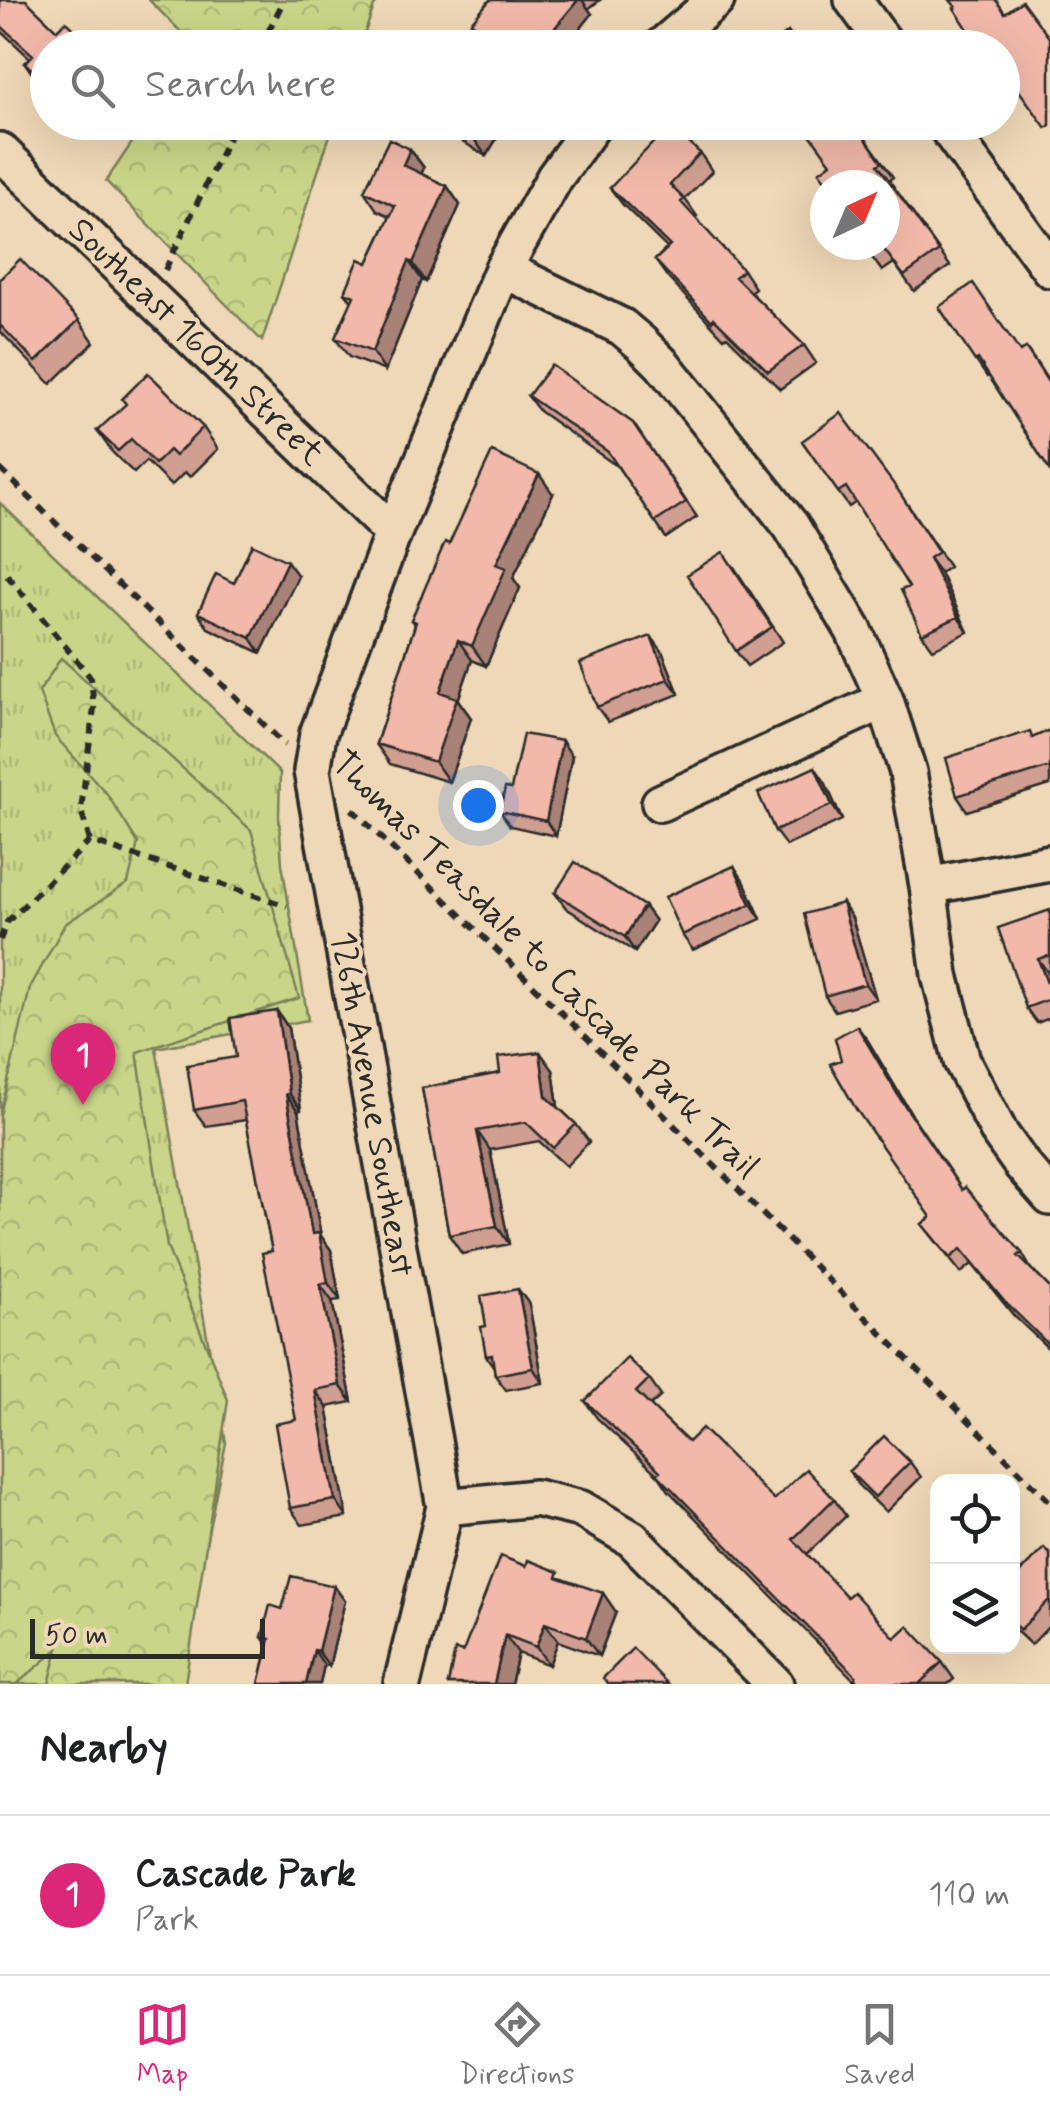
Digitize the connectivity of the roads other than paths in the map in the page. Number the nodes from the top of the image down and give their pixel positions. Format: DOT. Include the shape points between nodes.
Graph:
graph roads {
  1 [pos="716,0"];
  2 [pos="853,0"];
  3 [pos="681,30"];
  4 [pos="875,30"];
  5 [pos="582,140"];
  6 [pos="956,140"];
  7 [pos="0,150"];
  8 [pos="503,269"];
  9 [pos="1050,269"];
  10 [pos="393,532"];
  11 [pos="885,700"];
  12 [pos="660,802"];
  13 [pos="1050,863"];
  14 [pos="928,886"];
  15 [pos="1050,1197"];
  16 [pos="444,1507"];
  17 [pos="402,1684"];
  18 [pos="775,1684"];
  1 -- 3 [label="street"];
  2 -- 4 [label="street"];
  5 -- 8 [label="street, 126th Avenue Southeast"];
  6 -- 9 [label="street"];
  7 -- 10 [label="street, Southeast 160th Street"];
  8 -- 10 [label="street, 126th Avenue Southeast"];
  8 -- 11 [label="street" via="622,327 662,365 791,526 846,616"];
  10 -- 16 [label="street, 126th Avenue Southeast" via="318,734 312,770"];
  11 -- 12 [label="street"];
  11 -- 14 [label="street" via="908,772"];
  13 -- 14 [label="street"];
  14 -- 15 [label="street" via="962,1062 1000,1134"];
  16 -- 17 [label="street, 126th Avenue Southeast"];
  16 -- 18 [label="street" via="535,1498 581,1509 632,1539"];
}
